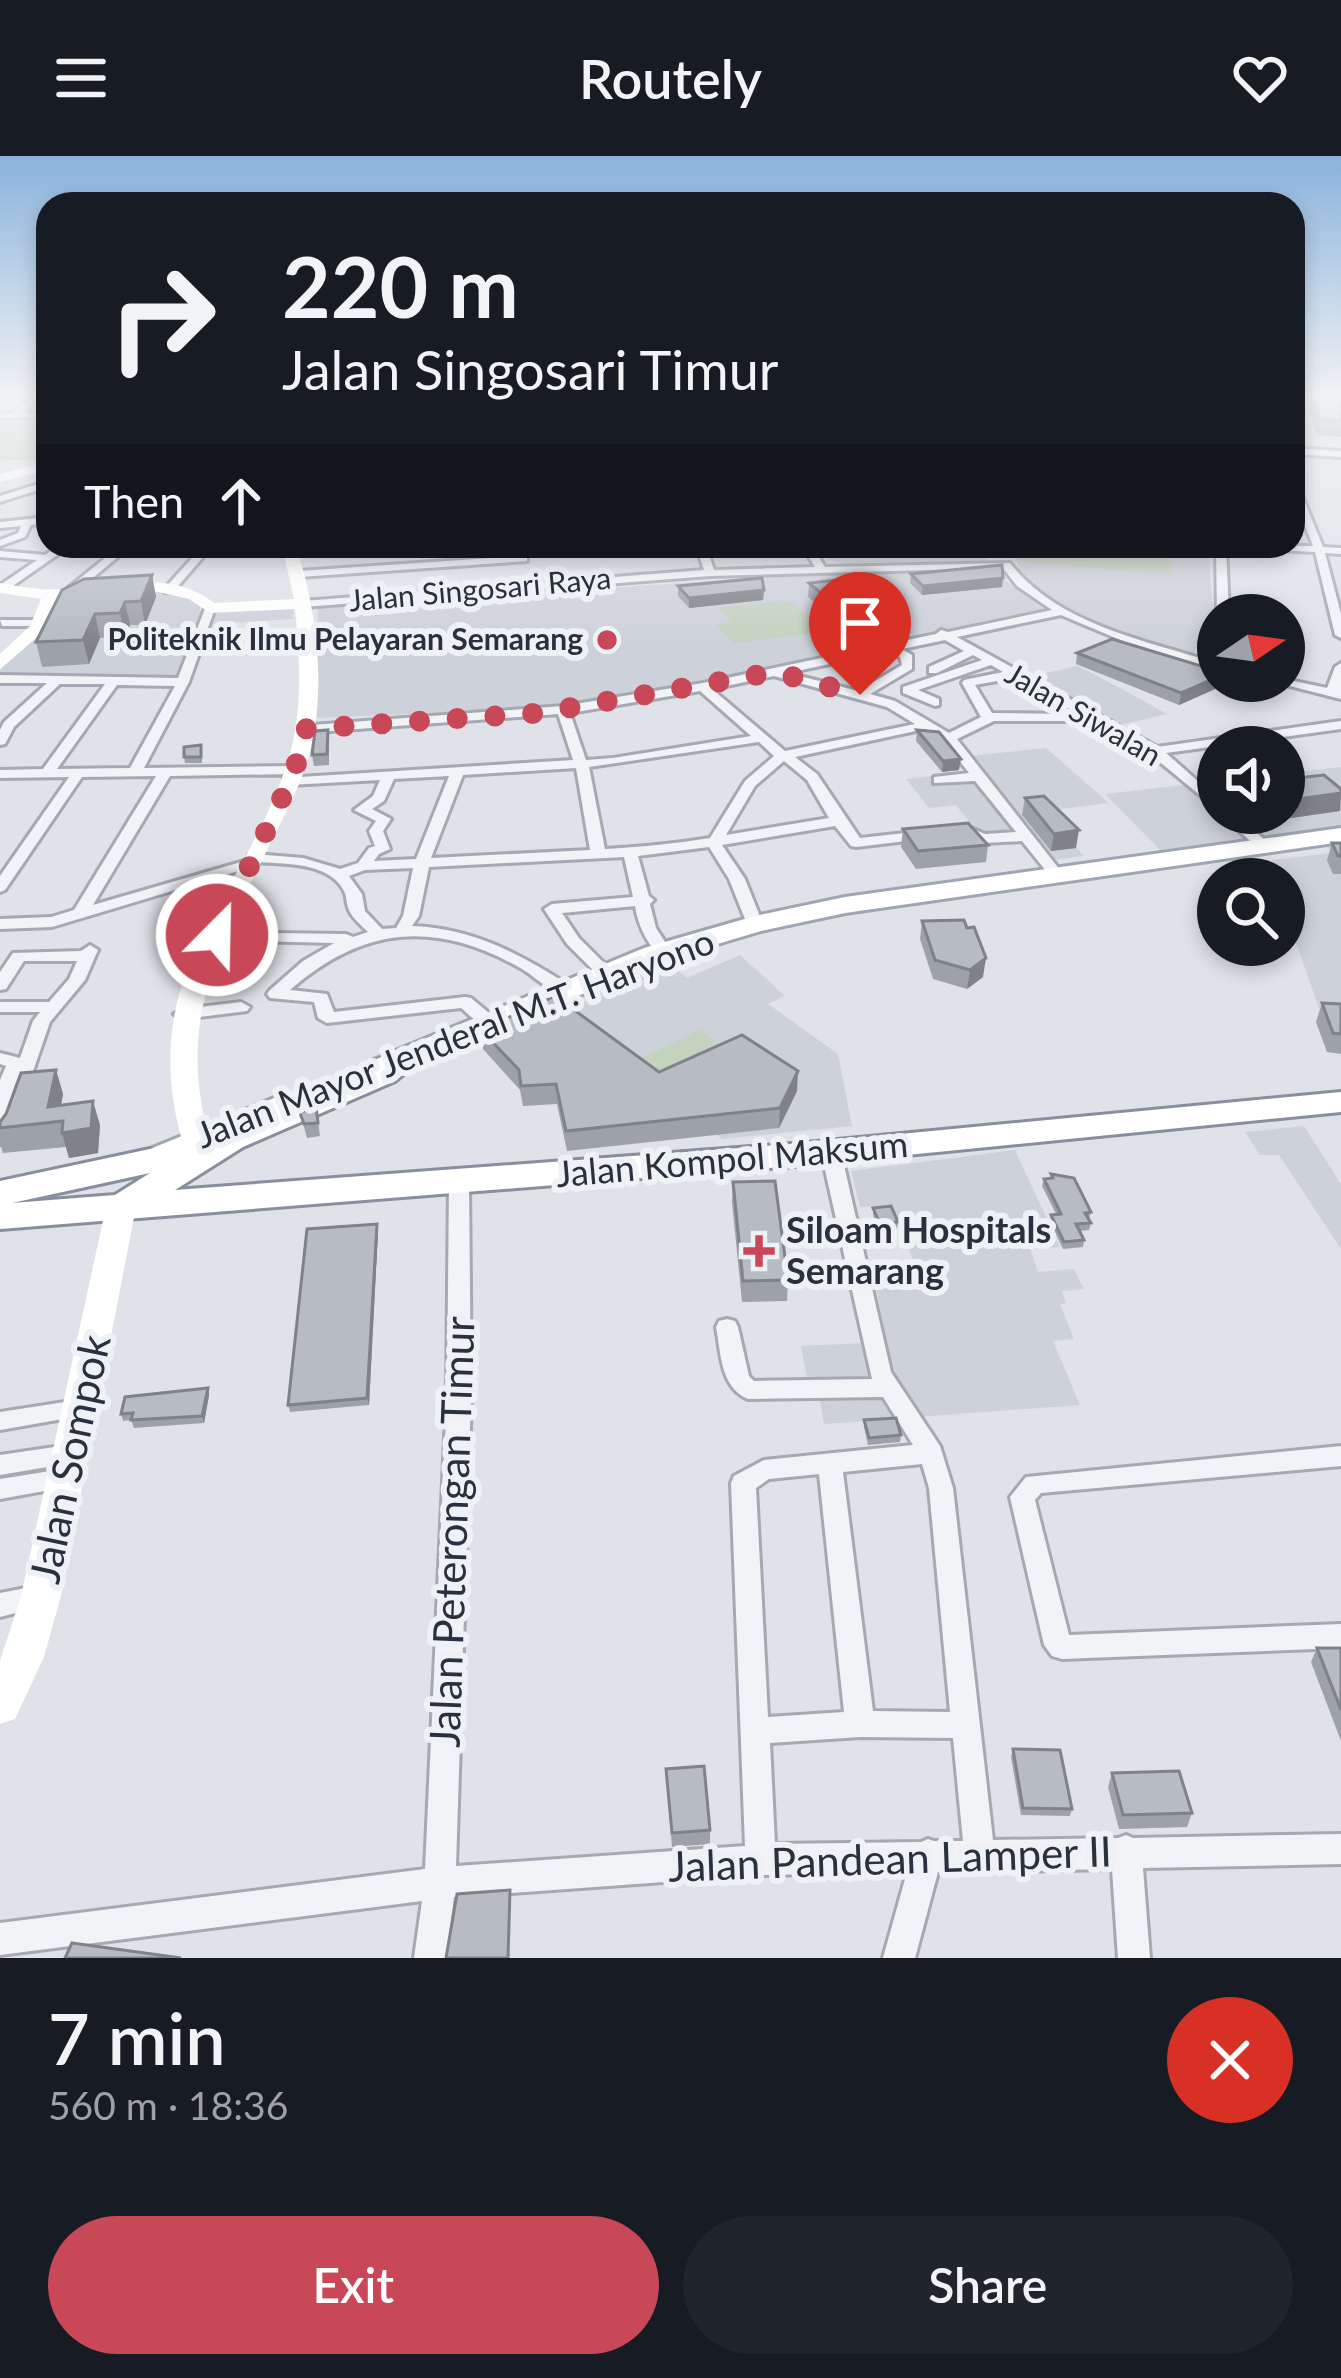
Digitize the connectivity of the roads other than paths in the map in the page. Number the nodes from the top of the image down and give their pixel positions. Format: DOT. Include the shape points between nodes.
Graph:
graph roads {
  1 [pos="36,488"];
  2 [pos="0,500"];
  3 [pos="36,522"];
  4 [pos="26,524"];
  5 [pos="0,525"];
  6 [pos="1305,532"];
  7 [pos="0,543"];
  8 [pos="1305,549"];
  9 [pos="1319,550"];
  10 [pos="1341,551"];
  11 [pos="0,554"];
  12 [pos="36,557"];
  13 [pos="47,558"];
  14 [pos="111,558"];
  15 [pos="197,558"];
  16 [pos="293,558"];
  17 [pos="373,558"];
  18 [pos="411,558"];
  19 [pos="473,558"];
  20 [pos="528,558"];
  21 [pos="705,558"];
  22 [pos="814,558"];
  23 [pos="1221,558"];
  24 [pos="458,560"];
  25 [pos="409,563"];
  26 [pos="377,566"];
  27 [pos="822,570"];
  28 [pos="710,573"];
  29 [pos="299,574"];
  30 [pos="532,584"];
  31 [pos="2,588"];
  32 [pos="72,590"];
  33 [pos="170,590"];
  34 [pos="1222,594"];
  35 [pos="51,596"];
  36 [pos="303,604"];
  37 [pos="210,608"];
  38 [pos="1064,611"];
  39 [pos="2,623"];
  40 [pos="41,623"];
  41 [pos="941,633"];
  42 [pos="1341,634"];
  43 [pos="887,646"];
  44 [pos="973,651"];
  45 [pos="1197,659"];
  46 [pos="991,661"];
  47 [pos="0,664"];
  48 [pos="1341,667"];
  49 [pos="933,670"];
  50 [pos="775,672"];
  51 [pos="1013,674"];
  52 [pos="0,679"];
  53 [pos="113,682"];
  54 [pos="183,682"];
  55 [pos="54,683"];
  56 [pos="703,687"];
  57 [pos="1305,687"];
  58 [pos="1336,694"];
  59 [pos="860,695"];
  60 [pos="563,710"];
  61 [pos="988,718"];
  62 [pos="1090,718"];
  63 [pos="925,723"];
  64 [pos="1341,725"];
  65 [pos="304,729"];
  66 [pos="761,738"];
  67 [pos="949,738"];
  68 [pos="0,741"];
  69 [pos="1155,751"];
  70 [pos="784,756"];
  71 [pos="581,764"];
  72 [pos="136,770"];
  73 [pos="458,770"];
  74 [pos="166,771"];
  75 [pos="47,772"];
  76 [pos="79,772"];
  77 [pos="0,774"];
  78 [pos="389,775"];
  79 [pos="292,776"];
  80 [pos="980,776"];
  81 [pos="328,780"];
  82 [pos="939,780"];
  83 [pos="1197,788"];
  84 [pos="383,792"];
  85 [pos="838,821"];
  86 [pos="1251,834"];
  87 [pos="1341,835"];
  88 [pos="1026,836"];
  89 [pos="1260,842"];
  90 [pos="714,844"];
  91 [pos="628,849"];
  92 [pos="598,852"];
  93 [pos="250,861"];
  94 [pos="422,863"];
  95 [pos="363,866"];
  96 [pos="340,874"];
  97 [pos="1055,874"];
  98 [pos="0,887"];
  99 [pos="646,900"];
  100 [pos="79,915"];
  101 [pos="0,924"];
  102 [pos="755,924"];
  103 [pos="402,929"];
  104 [pos="376,931"];
  105 [pos="217,935"];
  106 [pos="346,939"];
  107 [pos="663,951"];
  108 [pos="606,973"];
  109 [pos="0,985"];
  110 [pos="564,989"];
  111 [pos="0,1007"];
  112 [pos="51,1007"];
  113 [pos="242,1007"];
  114 [pos="183,1014"];
  115 [pos="489,1022"];
  116 [pos="410,1056"];
  117 [pos="0,1058"];
  118 [pos="0,1102"];
  119 [pos="1341,1102"];
  120 [pos="0,1138"];
  121 [pos="195,1138"];
  122 [pos="831,1152"];
  123 [pos="169,1178"];
  124 [pos="459,1180"];
  125 [pos="3,1200"];
  126 [pos="122,1207"];
  127 [pos="727,1327"];
  128 [pos="886,1388"];
  129 [pos="78,1409"];
  130 [pos="0,1421"];
  131 [pos="931,1454"];
  132 [pos="1341,1456"];
  133 [pos="830,1465"];
  134 [pos="0,1466"];
  135 [pos="66,1467"];
  136 [pos="0,1489"];
  137 [pos="40,1596"];
  138 [pos="0,1605"];
  139 [pos="1341,1636"];
  140 [pos="0,1705"];
  141 [pos="860,1724"];
  142 [pos="964,1725"];
  143 [pos="754,1731"];
  144 [pos="1341,1849"];
  145 [pos="1126,1850"];
  146 [pos="979,1852"];
  147 [pos="928,1855"];
  148 [pos="761,1860"];
  149 [pos="440,1883"];
  150 [pos="0,1939"];
  151 [pos="430,1958"];
  152 [pos="899,1958"];
  153 [pos="1135,1958"];
  1 -- 2 [label="street"];
  3 -- 4 [label="street"];
  4 -- 5 [label="street"];
  4 -- 7 [label="street" via="22,535"];
  6 -- 9 [label="street"];
  8 -- 9 [label="street"];
  9 -- 10 [label="street"];
  9 -- 42 [label="street"];
  11 -- 12 [label="street"];
  13 -- 31 [label="street"];
  14 -- 32 [label="street"];
  15 -- 33 [label="street"];
  16 -- 29 [label="main road, Jalan Singosari Raya"];
  17 -- 26 [label="street"];
  18 -- 25 [label="street"];
  19 -- 24 [label="street"];
  20 -- 30 [label="street"];
  21 -- 28 [label="street"];
  22 -- 27 [label="street"];
  23 -- 34 [label="street"];
  24 -- 25 [label="street"];
  25 -- 26 [label="street"];
  26 -- 29 [label="street"];
  27 -- 28 [label="street, Jalan Singosari Raya"];
  27 -- 38 [label="street, Jalan Singosari Raya" via="1008,559 1018,584"];
  28 -- 30 [label="street, Jalan Singosari Raya"];
  29 -- 36 [label="main road, Jalan Singosari Raya"];
  30 -- 36 [label="street, Jalan Singosari Raya"];
  31 -- 35 [label="main road"];
  32 -- 33 [label="main road"];
  32 -- 35 [label="main road"];
  33 -- 37 [label="main road"];
  35 -- 40 [label="main road"];
  36 -- 37 [label="main road"];
  36 -- 65 [label="main road"];
  37 -- 54 [label="street"];
  38 -- 41 [label="street"];
  38 -- 45 [label="street"];
  39 -- 40 [label="street"];
  40 -- 47 [label="main road"];
  41 -- 43 [label="street"];
  41 -- 44 [label="street, Jalan Siwalan"];
  43 -- 50 [label="street"];
  43 -- 59 [label="street" via="906,655 908,666"];
  44 -- 46 [label="street, Jalan Siwalan"];
  44 -- 49 [label="street"];
  46 -- 51 [label="street, Jalan Siwalan"];
  46 -- 63 [label="street" via="907,690 937,700"];
  48 -- 58 [label="street"];
  50 -- 56 [label="street"];
  50 -- 59 [label="street"];
  51 -- 61 [label="street" via="968,683"];
  51 -- 62 [label="street, Jalan Siwalan"];
  52 -- 55 [label="street"];
  53 -- 54 [label="street"];
  53 -- 55 [label="street"];
  53 -- 75 [label="street"];
  54 -- 72 [label="street"];
  55 -- 68 [label="street"];
  56 -- 60 [label="street"];
  56 -- 66 [label="street"];
  57 -- 58 [label="street"];
  59 -- 63 [label="street"];
  60 -- 65 [label="street"];
  60 -- 71 [label="street"];
  61 -- 62 [label="street"];
  61 -- 67 [label="street"];
  62 -- 69 [label="street, Jalan Siwalan"];
  63 -- 67 [label="street"];
  63 -- 70 [label="street"];
  64 -- 69 [label="street"];
  65 -- 79 [label="main road"];
  66 -- 70 [label="street"];
  66 -- 71 [label="street"];
  67 -- 80 [label="street"];
  69 -- 83 [label="street, Jalan Siwalan"];
  70 -- 85 [label="street" via="821,782"];
  70 -- 90 [label="street" via="750,784"];
  71 -- 73 [label="street"];
  71 -- 92 [label="street"];
  72 -- 74 [label="street"];
  72 -- 76 [label="street"];
  73 -- 78 [label="street"];
  73 -- 94 [label="street"];
  74 -- 79 [label="street"];
  74 -- 100 [label="street"];
  75 -- 76 [label="street"];
  75 -- 77 [label="street"];
  76 -- 98 [label="street"];
  78 -- 81 [label="street"];
  78 -- 84 [label="street"];
  79 -- 81 [label="street"];
  79 -- 93 [label="main road"];
  80 -- 82 [label="street"];
  80 -- 88 [label="street"];
  81 -- 84 [label="street"];
  84 -- 95 [label="street" via="361,810 384,819 376,831 383,849"];
  85 -- 88 [label="street" via="856,843 970,830 983,839"];
  85 -- 90 [label="street"];
  86 -- 89 [label="street"];
  87 -- 89 [label="main road, Jalan Mayor Jenderal M.T. Haryono"];
  88 -- 97 [label="street"];
  89 -- 97 [label="main road, Jalan Mayor Jenderal M.T. Haryono"];
  90 -- 91 [label="street"];
  90 -- 102 [label="street"];
  91 -- 92 [label="street"];
  91 -- 99 [label="street"];
  92 -- 94 [label="street"];
  93 -- 96 [label="street" via="307,861"];
  93 -- 100 [label="street"];
  93 -- 105 [label="main road"];
  94 -- 95 [label="street"];
  94 -- 103 [label="street"];
  95 -- 96 [label="street"];
  96 -- 104 [label="street"];
  97 -- 102 [label="main road, Jalan Mayor Jenderal M.T. Haryono"];
  99 -- 107 [label="street" via="643,927"];
  99 -- 108 [label="street" via="552,909"];
  100 -- 101 [label="street"];
  102 -- 107 [label="main road, Jalan Mayor Jenderal M.T. Haryono"];
  103 -- 104 [label="street"];
  103 -- 110 [label="street" via="523,958"];
  104 -- 106 [label="street"];
  105 -- 106 [label="street"];
  105 -- 114 [label="main road"];
  106 -- 115 [label="street" via="276,997 321,998 327,1018 468,1002"];
  107 -- 108 [label="main road, Jalan Mayor Jenderal M.T. Haryono"];
  108 -- 110 [label="main road, Jalan Mayor Jenderal M.T. Haryono"];
  109 -- 112 [label="street" via="20,956 89,953"];
  110 -- 115 [label="main road, Jalan Mayor Jenderal M.T. Haryono"];
  111 -- 112 [label="street"];
  112 -- 120 [label="street"];
  113 -- 114 [label="street"];
  114 -- 121 [label="main road" via="179,1082"];
  115 -- 116 [label="main road, Jalan Mayor Jenderal M.T. Haryono"];
  116 -- 121 [label="main road, Jalan Mayor Jenderal M.T. Haryono"];
  116 -- 123 [label="highway" via="230,1138"];
  117 -- 118 [label="street" via="16,1064"];
  119 -- 122 [label="highway, Jalan Kompol Maksum"];
  121 -- 123 [label="main road, Jalan Mayor Jenderal M.T. Haryono"];
  122 -- 124 [label="highway, Jalan Kompol Maksum"];
  122 -- 128 [label="street"];
  123 -- 124 [label="highway, Jalan Kompol Maksum"];
  123 -- 125 [label="highway, Jalan Mayor Jenderal M.T. Haryono"];
  123 -- 126 [label="highway, Jalan Kompol Maksum"];
  124 -- 149 [label="street, Jalan Peterongan Timur"];
  125 -- 126 [label="highway, Jalan Mayor Jenderal M.T. Haryono"];
  126 -- 129 [label="main road, Jalan Sompok"];
  127 -- 128 [label="street" via="738,1380 748,1390"];
  128 -- 131 [label="street"];
  129 -- 130 [label="street"];
  129 -- 135 [label="main road, Jalan Sompok"];
  131 -- 133 [label="street"];
  131 -- 142 [label="street"];
  132 -- 139 [label="street" via="1035,1484 1022,1497 1062,1647"];
  133 -- 141 [label="street"];
  133 -- 143 [label="street" via="745,1479"];
  134 -- 135 [label="street"];
  135 -- 136 [label="street"];
  135 -- 137 [label="main road, Jalan Sompok"];
  137 -- 138 [label="street"];
  137 -- 140 [label="main road, Jalan Sompok"];
  141 -- 142 [label="street"];
  141 -- 143 [label="street"];
  142 -- 146 [label="street"];
  143 -- 148 [label="street"];
  144 -- 145 [label="street, Jalan Pandean Lamper II"];
  145 -- 146 [label="street, Jalan Pandean Lamper II"];
  145 -- 153 [label="street"];
  146 -- 147 [label="street, Jalan Pandean Lamper II"];
  147 -- 148 [label="street, Jalan Pandean Lamper II"];
  147 -- 152 [label="street"];
  148 -- 149 [label="street, Jalan Pandean Lamper II"];
  149 -- 150 [label="street"];
  149 -- 151 [label="street, Jalan Peterongan Timur"];
}
